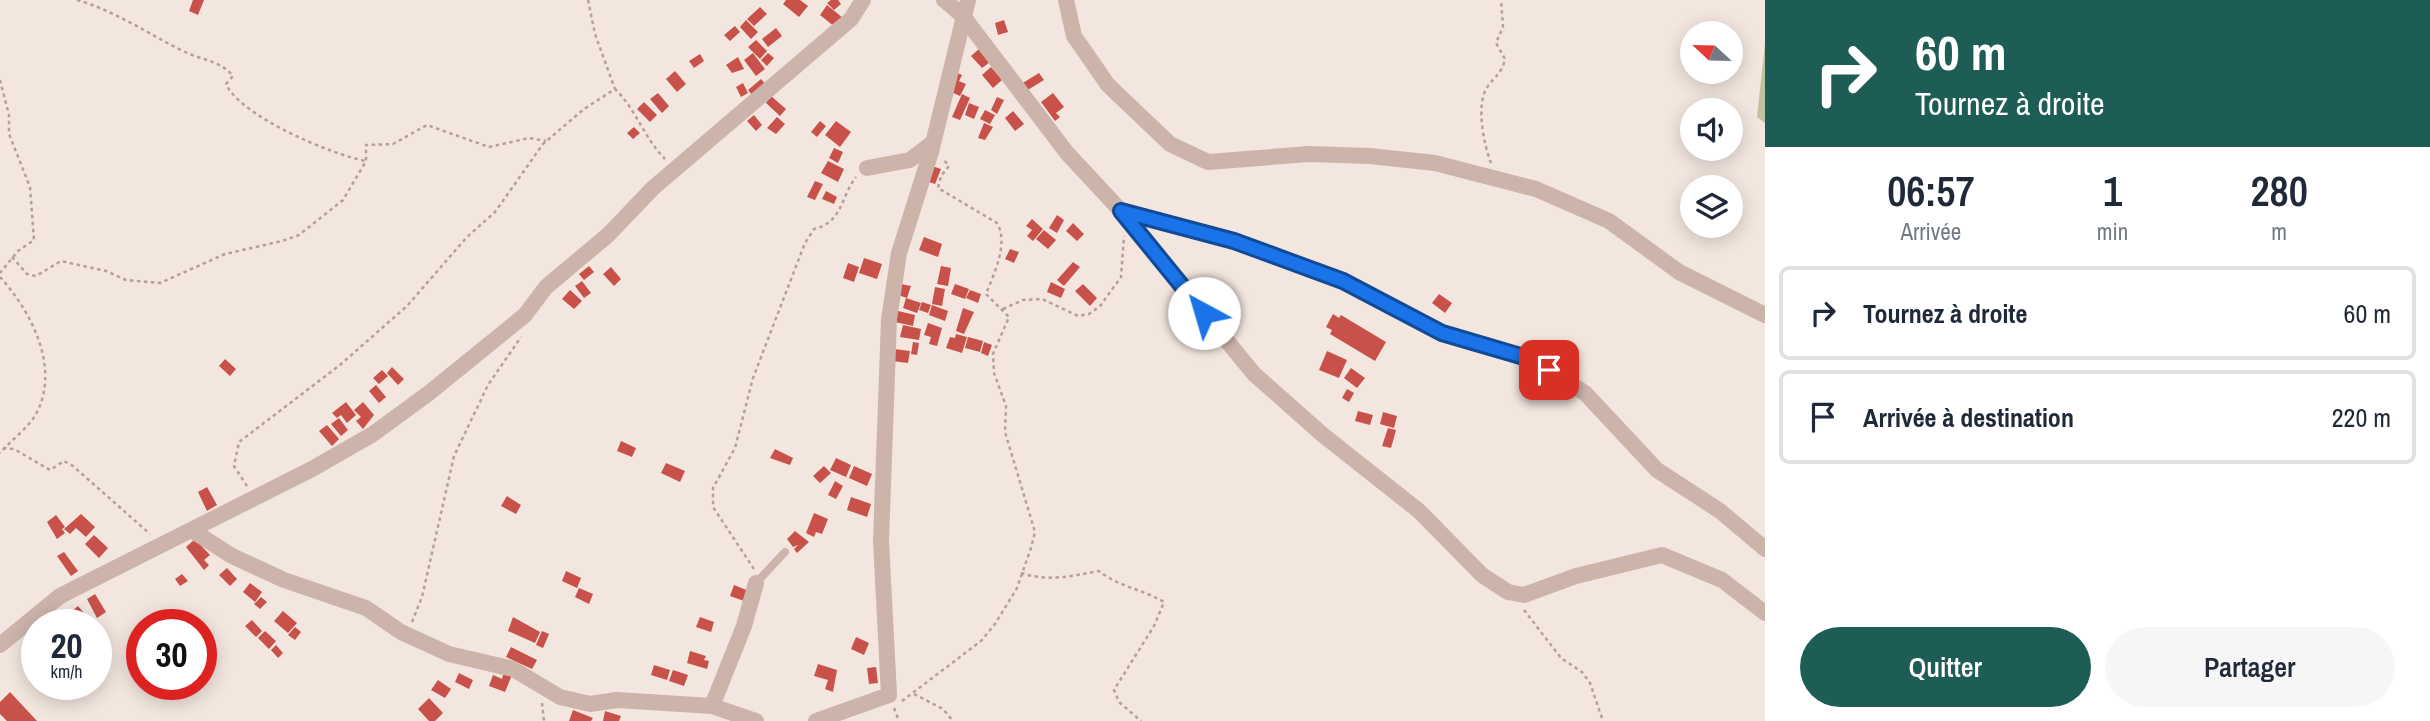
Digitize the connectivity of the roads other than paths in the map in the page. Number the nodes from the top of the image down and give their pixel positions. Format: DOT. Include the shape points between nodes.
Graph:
graph roads {
  1 [pos="863,0"];
  2 [pos="944,0"];
  3 [pos="968,0"];
  4 [pos="1066,0"];
  5 [pos="963,16"];
  6 [pos="932,147"];
  7 [pos="867,168"];
  8 [pos="1121,211"];
  9 [pos="1765,315"];
  10 [pos="193,531"];
  11 [pos="1765,549"];
  12 [pos="785,552"];
  13 [pos="756,583"];
  14 [pos="1765,613"];
  15 [pos="0,645"];
  16 [pos="712,706"];
  17 [pos="756,721"];
  18 [pos="816,721"];
  1 -- 10 [label="street" via="843,26 546,287 525,315 373,434"];
  2 -- 5 [label="street"];
  3 -- 5 [label="street"];
  4 -- 9 [label="street" via="1074,36 1108,85 1170,144 1208,162 1309,154 1370,156 1435,163 1536,189 1609,221 1679,272"];
  5 -- 6 [label="street"];
  5 -- 8 [label="street" via="1067,153"];
  6 -- 7 [label="street" via="894,165"];
  6 -- 18 [label="street" via="899,253 889,319 881,541 889,695"];
  8 -- 11 [label="street" via="1234,241 1331,276 1442,333 1531,359 1585,393 1657,470 1720,511"];
  8 -- 14 [label="street" via="1254,374 1419,511 1482,575 1508,592 1524,595 1576,576 1662,555 1722,580"];
  10 -- 15 [label="street" via="60,596"];
  10 -- 16 [label="street" via="232,556 284,580 366,608 407,635 449,654 513,669 560,696 590,704 617,699"];
  12 -- 13 [label="lane"];
  13 -- 16 [label="street"];
  16 -- 17 [label="street"];
}
